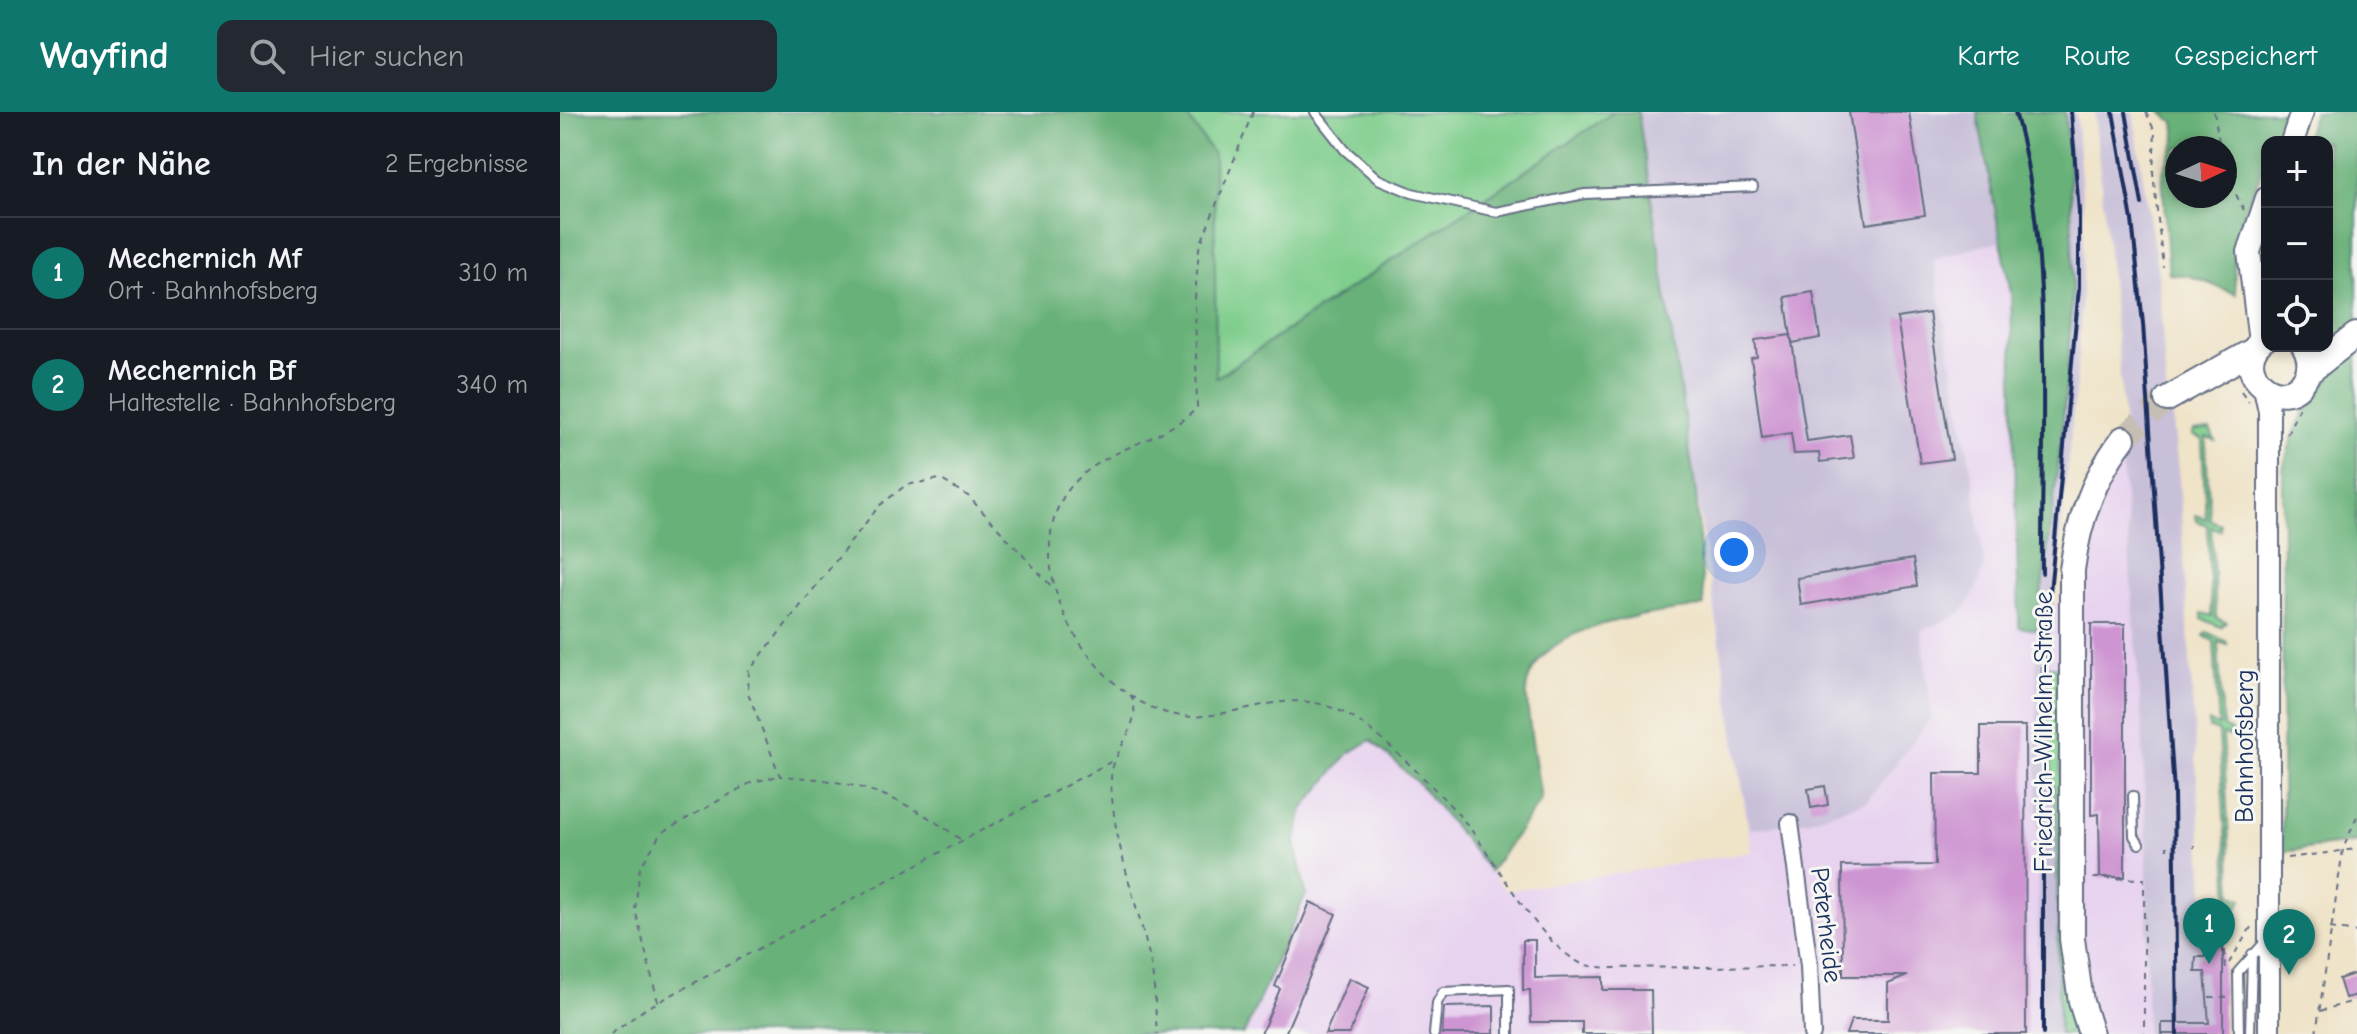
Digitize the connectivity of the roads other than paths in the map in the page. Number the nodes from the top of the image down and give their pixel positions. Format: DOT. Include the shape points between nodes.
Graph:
graph roads {
  1 [pos="1315,112"];
  2 [pos="2302,112"];
  3 [pos="2294,136"];
  4 [pos="1753,187"];
  5 [pos="2263,208"];
  6 [pos="2252,290"];
  7 [pos="2261,304"];
  8 [pos="2356,335"];
  9 [pos="2333,342"];
  10 [pos="2260,343"];
  11 [pos="2308,352"];
  12 [pos="2309,372"];
  13 [pos="2197,380"];
  14 [pos="2252,389"];
  15 [pos="2291,391"];
  16 [pos="2167,399"];
  17 [pos="2123,439"];
  18 [pos="2268,458"];
  19 [pos="2133,796"];
  20 [pos="1790,823"];
  21 [pos="2139,844"];
  22 [pos="2269,939"];
  23 [pos="2252,953"];
  24 [pos="1434,1034"];
  25 [pos="1509,1034"];
  26 [pos="1812,1034"];
  27 [pos="2091,1034"];
  28 [pos="2239,1034"];
  29 [pos="2250,1034"];
  30 [pos="2269,1034"];
  1 -- 4 [label="lane" via="1345,150 1378,179 1412,193 1496,212 1585,194"];
  2 -- 3 [label="main road"];
  5 -- 6 [label="main road" via="2249,252"];
  6 -- 7 [label="main road"];
  6 -- 10 [label="main road"];
  8 -- 9 [label="main road"];
  8 -- 12 [label="main road"];
  10 -- 13 [label="main road"];
  10 -- 14 [label="main road" via="2251,361"];
  11 -- 12 [label="main road"];
  12 -- 15 [label="main road"];
  13 -- 14 [label="main road" via="2245,377"];
  13 -- 16 [label="main road"];
  14 -- 15 [label="main road"];
  14 -- 18 [label="street, Bahnhofsberg" via="2269,411"];
  15 -- 18 [label="street, Bahnhofsberg"];
  17 -- 27 [label="main road, Friedrich-Wilhelm-Straße" via="2088,499 2072,570 2072,939"];
  18 -- 22 [label="street, Bahnhofsberg"];
  19 -- 21 [label="lane"];
  20 -- 26 [label="street, Peterheide" via="1809,966"];
  22 -- 23 [label="lane"];
  22 -- 30 [label="street, Bahnhofsberg"];
  23 -- 28 [label="lane" via="2238,972"];
  23 -- 29 [label="lane"];
  24 -- 25 [label="lane" via="1443,992 1509,989"];
}
